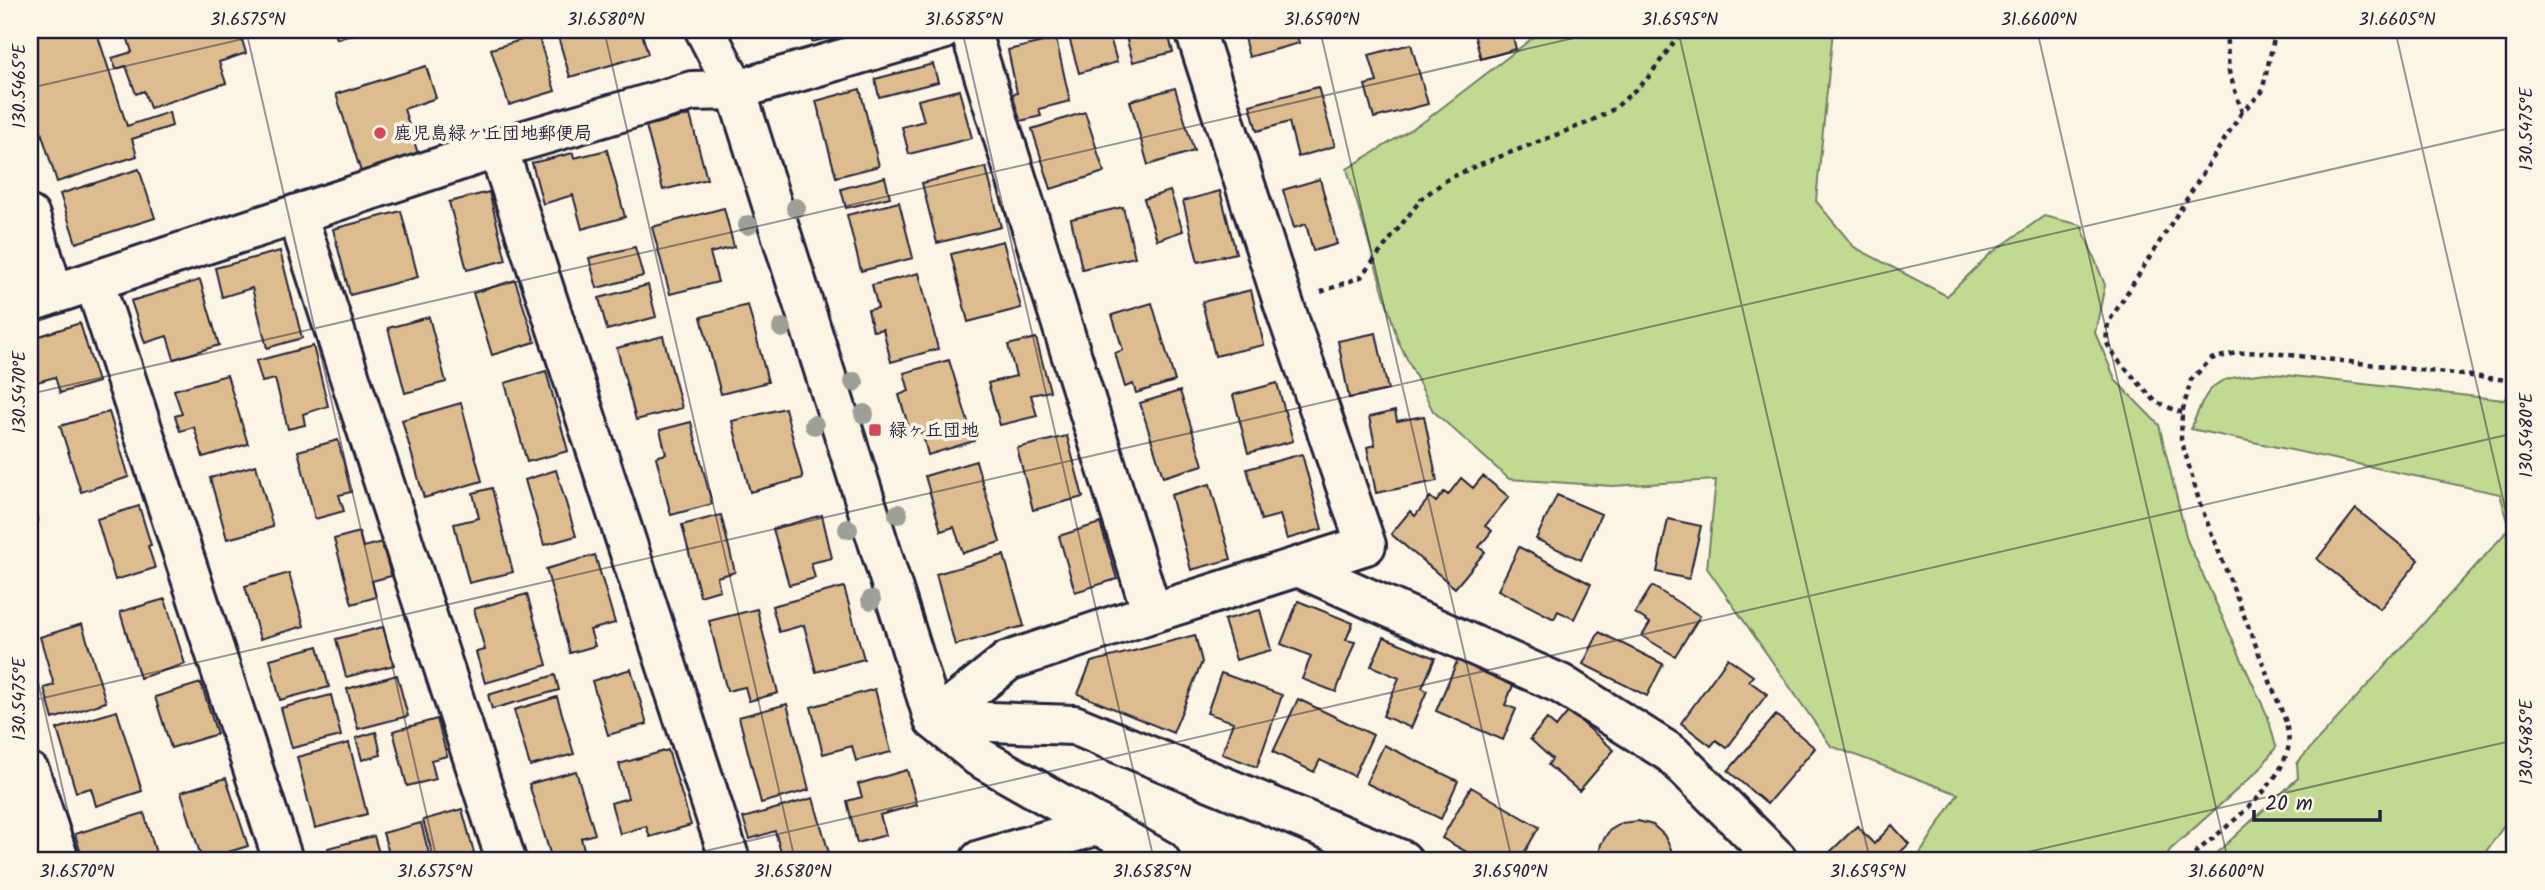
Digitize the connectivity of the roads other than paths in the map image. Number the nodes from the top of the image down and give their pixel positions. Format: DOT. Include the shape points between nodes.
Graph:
graph roads {
  1 [pos="705,30"];
  2 [pos="942,30"];
  3 [pos="970,30"];
  4 [pos="1195,30"];
  5 [pos="736,90"];
  6 [pos="498,148"];
  7 [pos="297,215"];
  8 [pos="30,216"];
  9 [pos="94,281"];
  10 [pos="42,298"];
  11 [pos="1298,567"];
  12 [pos="1152,612"];
  13 [pos="934,720"];
  14 [pos="30,773"];
  15 [pos="1099,825"];
  16 [pos="58,860"];
  17 [pos="283,860"];
  18 [pos="506,860"];
  19 [pos="730,860"];
  20 [pos="980,860"];
  21 [pos="1160,860"];
  22 [pos="1402,860"];
  23 [pos="1776,860"];
  1 -- 5 [label="street"];
  2 -- 5 [label="street"];
  3 -- 12 [label="street"];
  4 -- 11 [label="street" via="1366,545"];
  5 -- 6 [label="street" via="692,91"];
  5 -- 13 [label="street"];
  6 -- 7 [label="street"];
  6 -- 19 [label="street"];
  7 -- 9 [label="street"];
  7 -- 18 [label="street"];
  8 -- 10 [label="street"];
  9 -- 10 [label="street"];
  9 -- 17 [label="street"];
  11 -- 12 [label="street"];
  11 -- 23 [label="street" via="1561,684 1672,754"];
  12 -- 13 [label="street" via="1008,661"];
  13 -- 15 [label="street" via="979,757"];
  13 -- 22 [label="street" via="1074,725"];
  14 -- 16 [label="street"];
  15 -- 20 [label="street"];
  15 -- 21 [label="street"];
}
